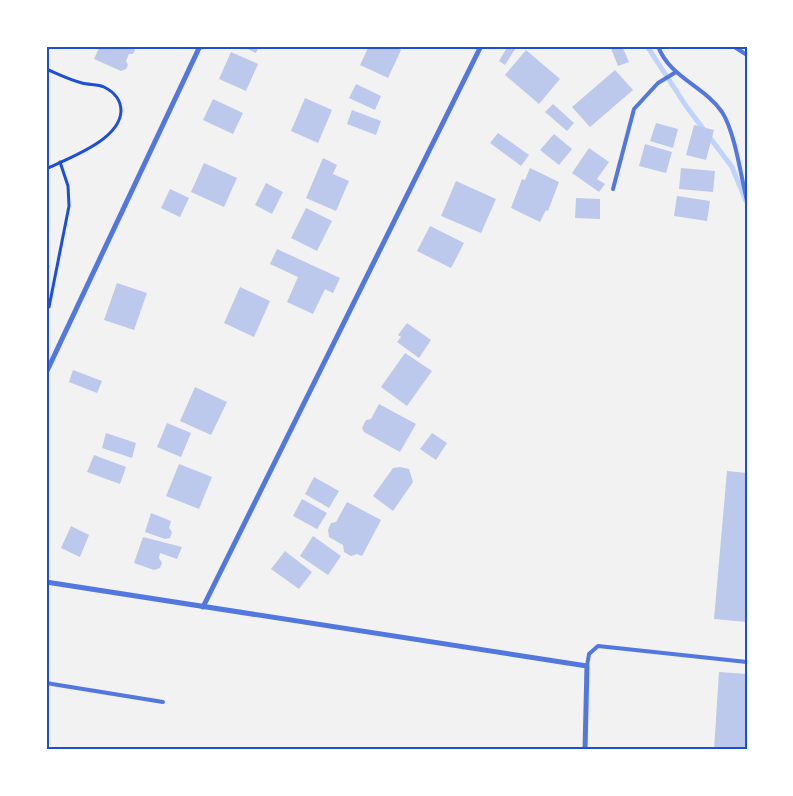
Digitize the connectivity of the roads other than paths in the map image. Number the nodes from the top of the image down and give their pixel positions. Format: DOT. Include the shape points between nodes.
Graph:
graph roads {
  1 [pos="200,46"];
  2 [pos="481,46"];
  3 [pos="658,46"];
  4 [pos="732,46"];
  5 [pos="747,55"];
  6 [pos="676,72"];
  7 [pos="613,189"];
  8 [pos="747,201"];
  9 [pos="46,372"];
  10 [pos="46,582"];
  11 [pos="203,607"];
  12 [pos="747,662"];
  13 [pos="587,666"];
  14 [pos="46,683"];
  15 [pos="163,702"];
  16 [pos="585,750"];
  1 -- 9 [label="street"];
  2 -- 11 [label="street"];
  3 -- 6 [label="lane"];
  4 -- 5 [label="lane"];
  6 -- 7 [label="lane" via="658,83 634,109"];
  6 -- 8 [label="lane" via="710,98 722,112"];
  10 -- 11 [label="street"];
  11 -- 13 [label="street"];
  12 -- 13 [label="lane" via="598,646 589,654"];
  13 -- 16 [label="street"];
  14 -- 15 [label="lane"];
}
